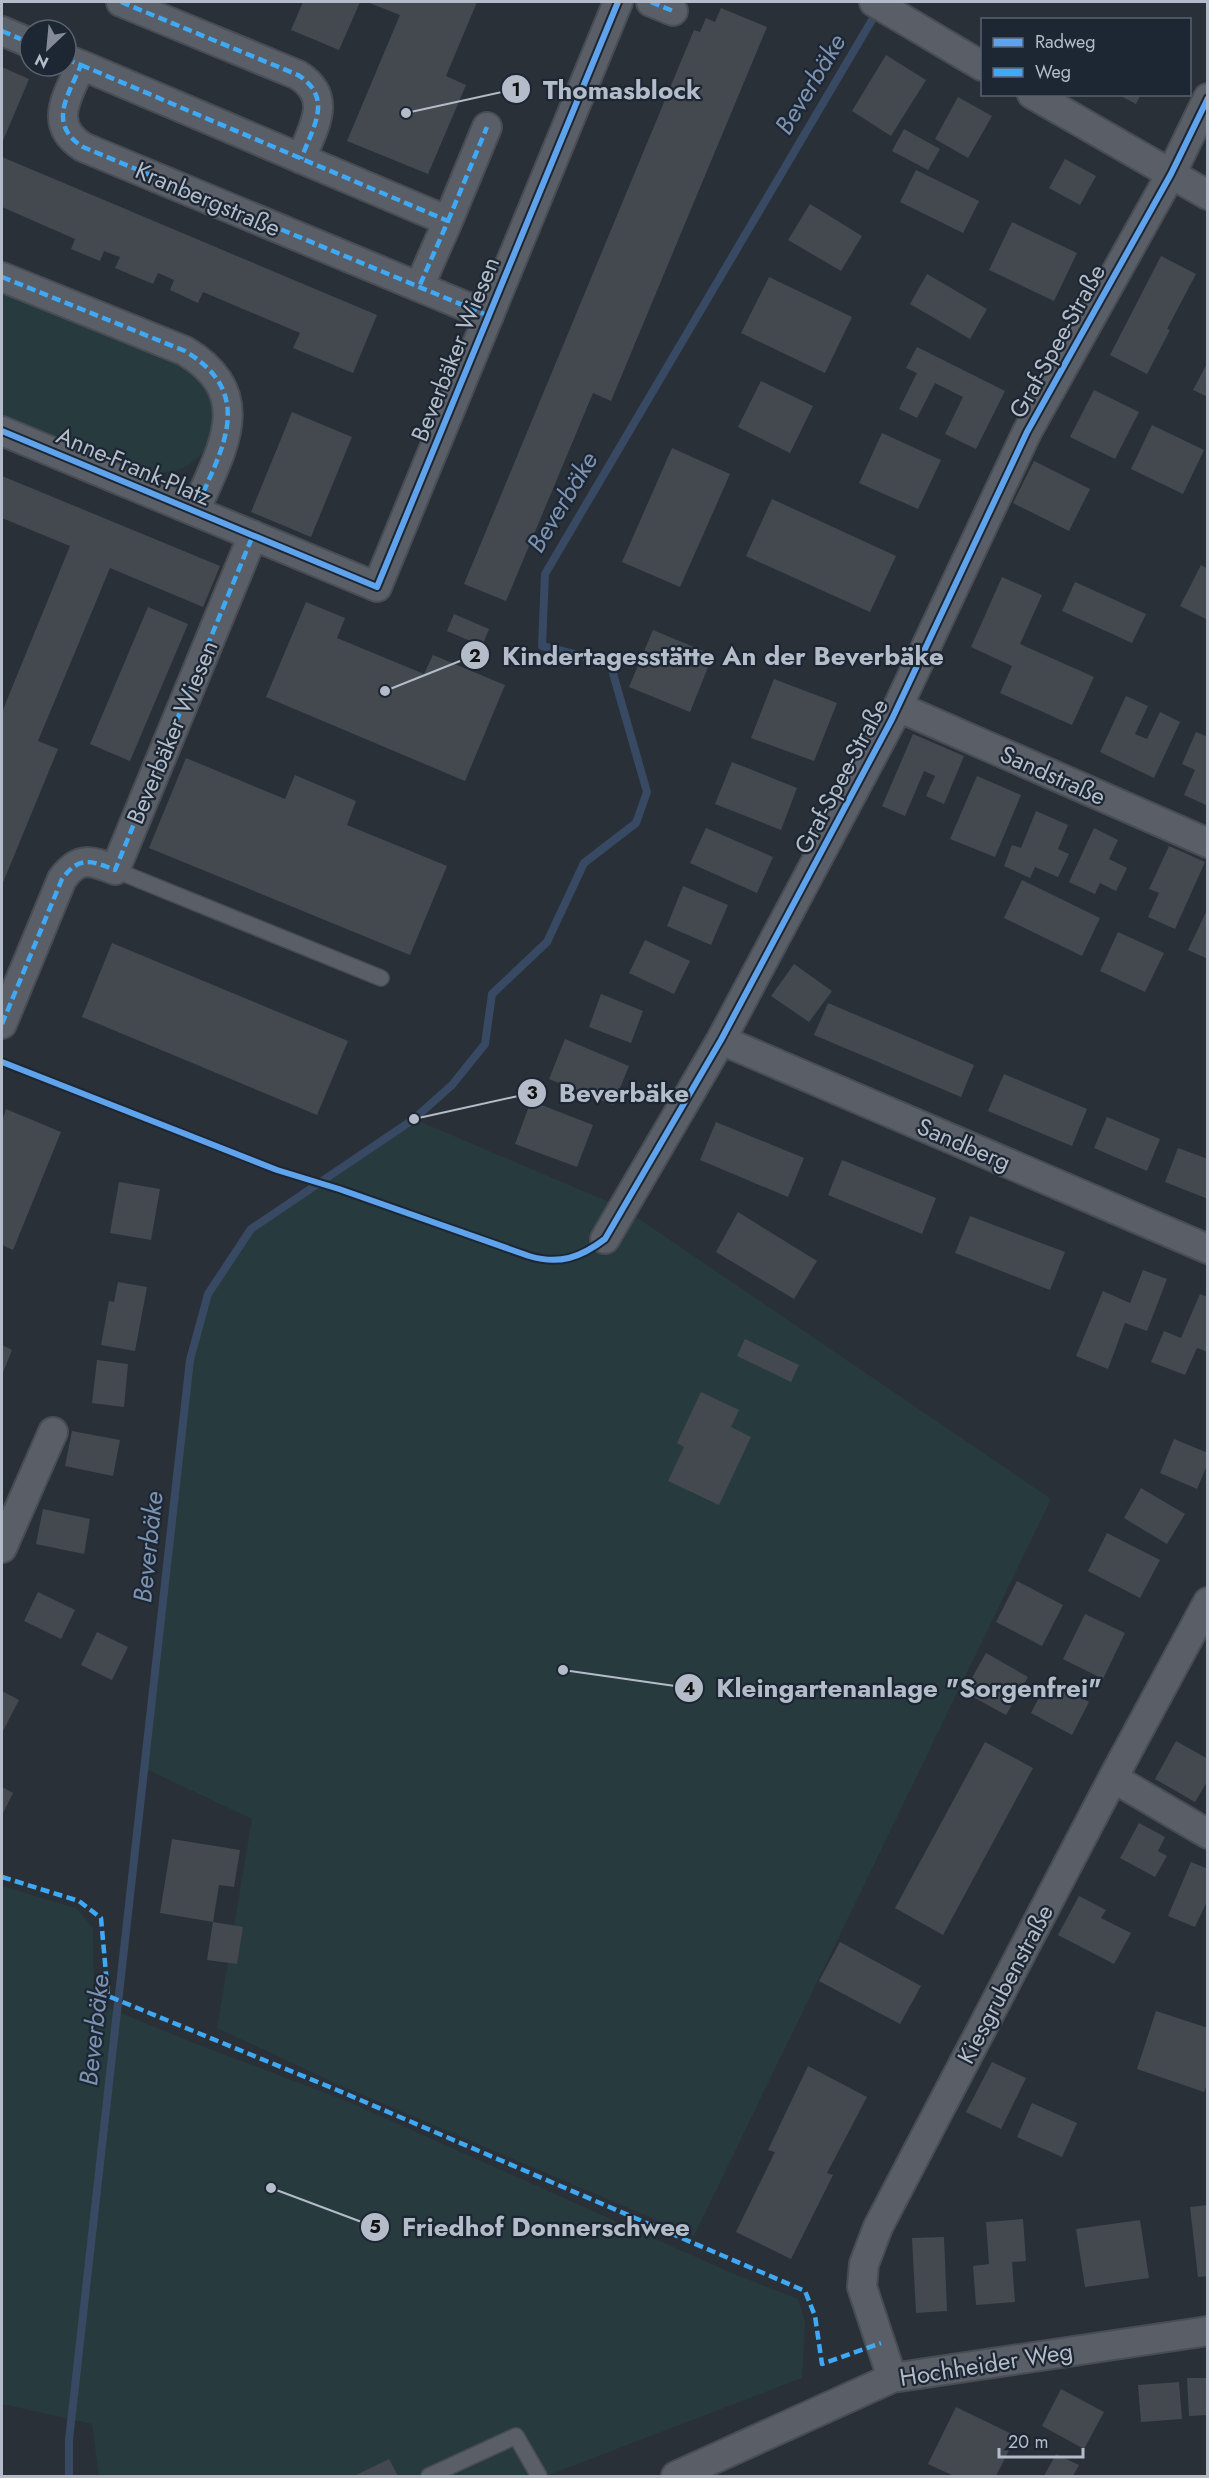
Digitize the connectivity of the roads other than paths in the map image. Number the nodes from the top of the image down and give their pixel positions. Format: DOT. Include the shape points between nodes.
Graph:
graph roads {
  1 [pos="121,2"];
  2 [pos="618,2"];
  3 [pos="874,2"];
  4 [pos="2,31"];
  5 [pos="18,38"];
  6 [pos="78,64"];
  7 [pos="981,65"];
  8 [pos="70,78"];
  9 [pos="1035,96"];
  10 [pos="1208,98"];
  11 [pos="487,127"];
  12 [pos="301,159"];
  13 [pos="1171,174"];
  14 [pos="1208,195"];
  15 [pos="448,221"];
  16 [pos="2,277"];
  17 [pos="419,287"];
  18 [pos="489,316"];
  19 [pos="2,431"];
  20 [pos="195,511"];
  21 [pos="253,535"];
  22 [pos="898,707"];
  23 [pos="1208,843"];
  24 [pos="115,870"];
  25 [pos="381,978"];
  26 [pos="2,1024"];
  27 [pos="721,1040"];
  28 [pos="605,1239"];
  29 [pos="1208,1249"];
  30 [pos="53,1432"];
  31 [pos="2,1548"];
  32 [pos="1208,1602"];
  33 [pos="1113,1778"];
  34 [pos="1208,1834"];
  35 [pos="1208,2331"];
  36 [pos="892,2378"];
  37 [pos="429,2476"];
  38 [pos="539,2476"];
  39 [pos="676,2476"];
  1 -- 12 [label="street" via="308,81 319,102 318,114"];
  2 -- 18 [label="street, Beverbäker Wiesen"];
  3 -- 7 [label="street"];
  4 -- 5 [label="street"];
  6 -- 12 [label="street, Kranbergstraße"];
  8 -- 17 [label="street, Kranbergstraße" via="62,120 73,141 83,147"];
  9 -- 13 [label="street"];
  10 -- 13 [label="street, Graf-Spee-Straße"];
  11 -- 15 [label="street"];
  12 -- 15 [label="street, Kranbergstraße"];
  13 -- 14 [label="street"];
  13 -- 22 [label="street, Graf-Spee-Straße" via="1027,432"];
  15 -- 17 [label="street"];
  16 -- 20 [label="street, Anne-Frank-Platz" via="185,351 204,363 218,380 227,401 229,423 224,445"];
  17 -- 18 [label="street, Kranbergstraße"];
  18 -- 21 [label="street, Beverbäker Wiesen" via="377,587"];
  19 -- 20 [label="street, Anne-Frank-Platz"];
  20 -- 21 [label="street, Anne-Frank-Platz"];
  21 -- 24 [label="street, Beverbäker Wiesen"];
  22 -- 23 [label="street, Sandstraße"];
  22 -- 27 [label="street, Graf-Spee-Straße"];
  24 -- 25 [label="lane"];
  24 -- 26 [label="street" via="83,861 71,867 62,879"];
  27 -- 28 [label="street, Graf-Spee-Straße"];
  27 -- 29 [label="street, Sandberg"];
  30 -- 31 [label="street"];
  32 -- 33 [label="street, Kiesgrubenstraße"];
  33 -- 34 [label="street"];
  33 -- 36 [label="street, Kiesgrubenstraße" via="878,2227 864,2264 862,2287"];
  35 -- 36 [label="street, Hochheider Weg"];
  36 -- 39 [label="street, Hochheider Weg"];
  37 -- 38 [label="lane" via="516,2436"];
}
